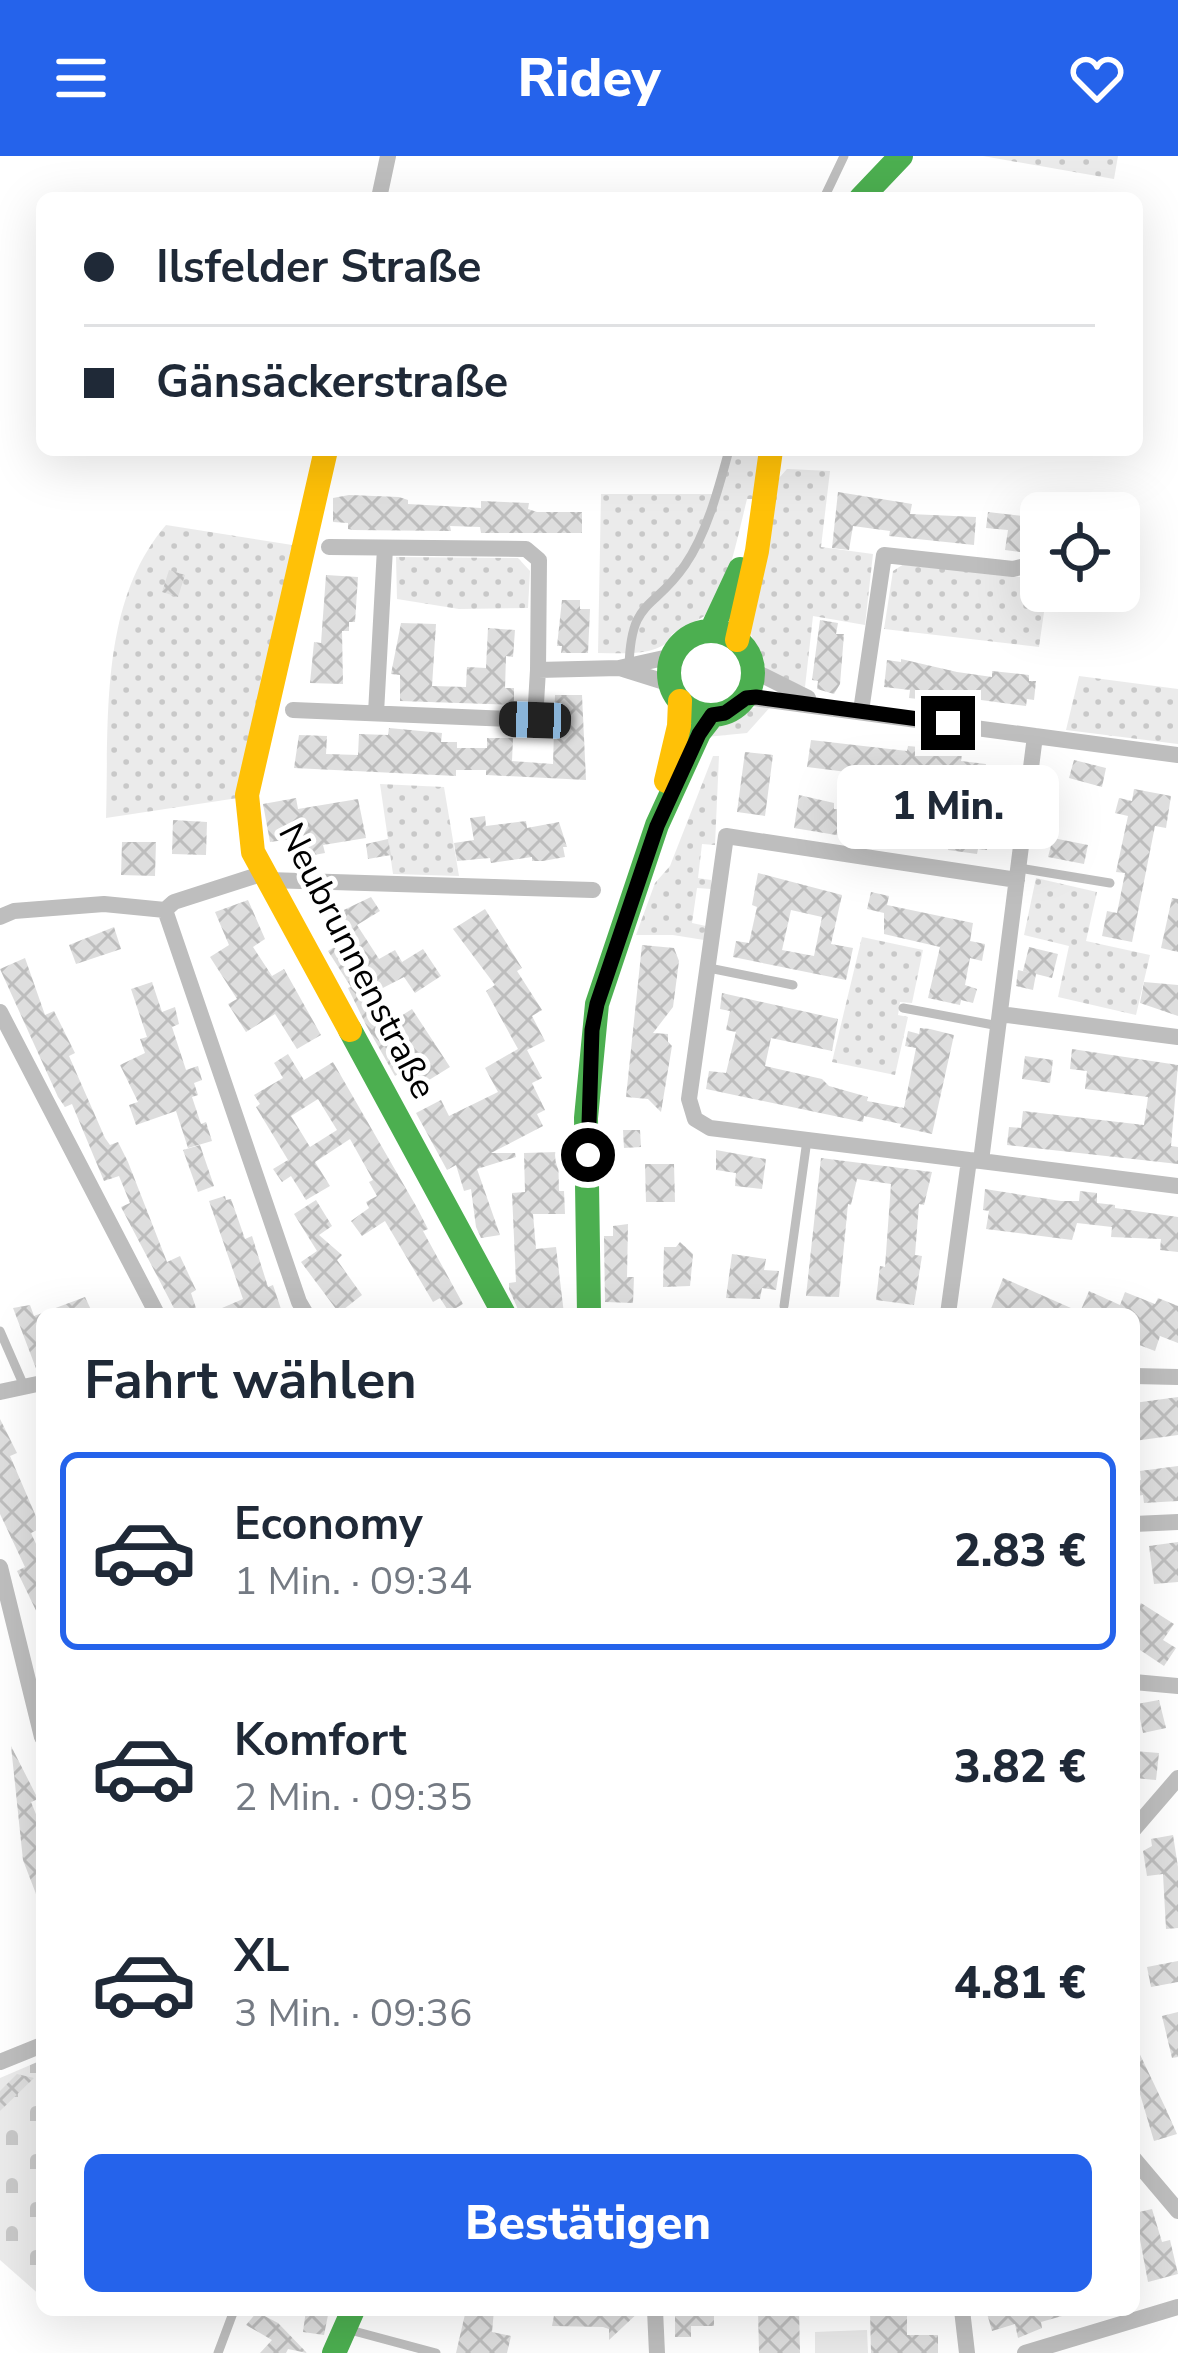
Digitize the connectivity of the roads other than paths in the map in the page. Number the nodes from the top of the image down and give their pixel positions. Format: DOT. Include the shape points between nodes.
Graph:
graph roads {
  1 [pos="388,156"];
  2 [pos="844,156"];
  3 [pos="901,156"];
  4 [pos="380,192"];
  5 [pos="827,192"];
  6 [pos="867,192"];
  7 [pos="325,456"];
  8 [pos="727,456"];
  9 [pos="769,462"];
  10 [pos="317,548"];
  11 [pos="386,548"];
  12 [pos="1020,567"];
  13 [pos="711,631"];
  14 [pos="737,640"];
  15 [pos="673,656"];
  16 [pos="625,667"];
  17 [pos="538,670"];
  18 [pos="754,671"];
  19 [pos="675,693"];
  20 [pos="746,698"];
  21 [pos="826,706"];
  22 [pos="293,710"];
  23 [pos="861,711"];
  24 [pos="376,713"];
  25 [pos="712,715"];
  26 [pos="1035,736"];
  27 [pos="1178,755"];
  28 [pos="657,825"];
  29 [pos="1018,874"];
  30 [pos="266,876"];
  31 [pos="1110,883"];
  32 [pos="593,890"];
  33 [pos="165,910"];
  34 [pos="0,917"];
  35 [pos="709,968"];
  36 [pos="793,985"];
  37 [pos="903,1008"];
  38 [pos="0,1012"];
  39 [pos="1000,1020"];
  40 [pos="1178,1037"];
  41 [pos="807,1141"];
  42 [pos="975,1161"];
  43 [pos="1178,1186"];
  44 [pos="784,1306"];
  45 [pos="155,1308"];
  46 [pos="302,1308"];
  47 [pos="501,1308"];
  48 [pos="590,1308"];
  49 [pos="949,1308"];
  50 [pos="0,1331"];
  51 [pos="1140,1376"];
  52 [pos="1178,1377"];
  53 [pos="33,1384"];
  54 [pos="0,1392"];
  55 [pos="1178,1522"];
  56 [pos="1140,1524"];
  57 [pos="0,1568"];
  58 [pos="1140,1683"];
  59 [pos="1178,1686"];
  60 [pos="36,1698"];
  61 [pos="1178,1778"];
  62 [pos="1140,1822"];
  63 [pos="36,2047"];
  64 [pos="0,2062"];
  65 [pos="1140,2166"];
  66 [pos="1178,2211"];
  67 [pos="1178,2307"];
  68 [pos="232,2316"];
  69 [pos="655,2316"];
  70 [pos="963,2316"];
  71 [pos="349,2319"];
  72 [pos="218,2353"];
  73 [pos="334,2353"];
  74 [pos="436,2353"];
  75 [pos="657,2353"];
  76 [pos="967,2353"];
  77 [pos="1025,2353"];
  1 -- 4 [label="street"];
  2 -- 5 [label="lane"];
  3 -- 6 [label="main road"];
  7 -- 10 [label="main road, Neubrunnenstraße"];
  8 -- 16 [label="lane" via="686,564 631,630"];
  9 -- 13 [label="main road" via="740,570"];
  9 -- 14 [label="main road"];
  10 -- 11 [label="street"];
  10 -- 30 [label="main road, Neubrunnenstraße" via="248,795 250,837"];
  11 -- 17 [label="street" via="526,549 539,560"];
  11 -- 24 [label="street"];
  12 -- 23 [label="street" via="884,555"];
  13 -- 14 [label="main road"];
  13 -- 15 [label="main road" via="687,639"];
  14 -- 18 [label="main road"];
  15 -- 16 [label="street"];
  15 -- 19 [label="main road"];
  16 -- 17 [label="street"];
  16 -- 19 [label="street"];
  17 -- 24 [label="street" via="535,720"];
  18 -- 20 [label="main road"];
  18 -- 21 [label="street"];
  19 -- 25 [label="main road" via="695,712"];
  19 -- 28 [label="main road" via="680,726"];
  20 -- 21 [label="street"];
  20 -- 25 [label="main road"];
  21 -- 23 [label="street"];
  22 -- 24 [label="street"];
  23 -- 26 [label="street"];
  25 -- 28 [label="main road"];
  26 -- 27 [label="street"];
  26 -- 29 [label="street"];
  28 -- 48 [label="main road" via="592,1030"];
  29 -- 31 [label="lane"];
  29 -- 35 [label="street" via="726,836"];
  29 -- 39 [label="street"];
  30 -- 32 [label="street"];
  30 -- 33 [label="street"];
  30 -- 47 [label="main road, Neubrunnenstraße"];
  33 -- 34 [label="street" via="104,904"];
  33 -- 46 [label="street"];
  35 -- 36 [label="lane"];
  35 -- 41 [label="street" via="689,1099 694,1119"];
  37 -- 39 [label="lane"];
  38 -- 45 [label="street"];
  39 -- 40 [label="street"];
  39 -- 42 [label="street"];
  41 -- 42 [label="street"];
  41 -- 44 [label="lane"];
  42 -- 43 [label="street"];
  42 -- 49 [label="street"];
  50 -- 53 [label="lane"];
  51 -- 52 [label="street"];
  53 -- 54 [label="street"];
  55 -- 56 [label="street"];
  57 -- 60 [label="street"];
  58 -- 59 [label="street"];
  61 -- 62 [label="street"];
  63 -- 64 [label="street"];
  65 -- 66 [label="street"];
  67 -- 77 [label="street"];
  68 -- 72 [label="lane"];
  69 -- 75 [label="street"];
  70 -- 76 [label="street"];
  71 -- 73 [label="main road"];
  71 -- 74 [label="lane"];
}
